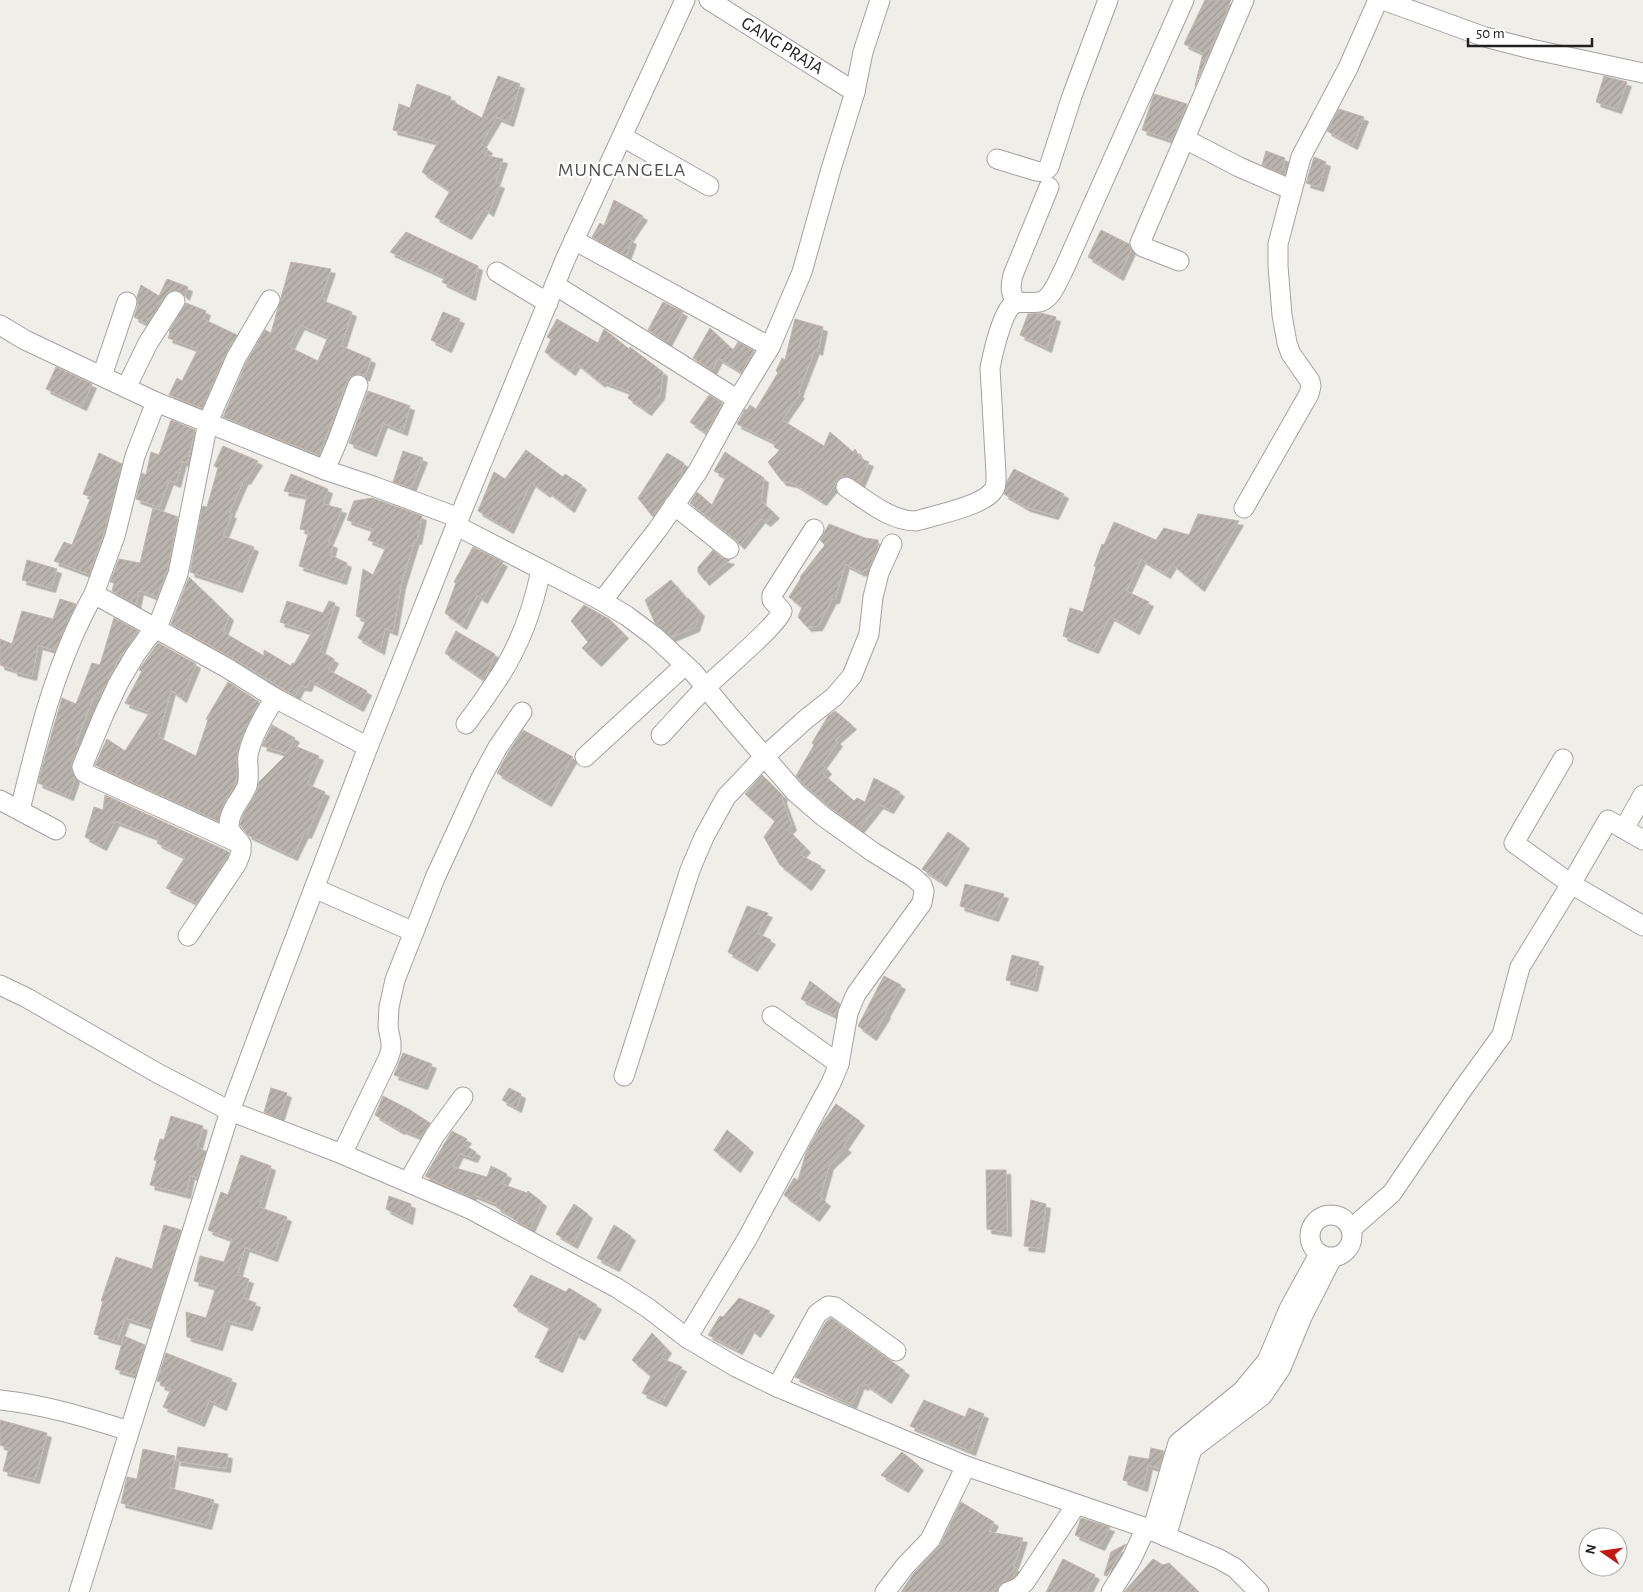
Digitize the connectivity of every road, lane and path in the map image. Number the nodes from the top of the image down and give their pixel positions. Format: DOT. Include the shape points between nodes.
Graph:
graph roads {
  1 [pos="685,0"];
  2 [pos="709,0"];
  3 [pos="880,0"];
  4 [pos="1108,0"];
  5 [pos="1184,0"];
  6 [pos="1244,0"];
  7 [pos="1378,0"];
  8 [pos="1383,0"];
  9 [pos="1643,73"];
  10 [pos="855,92"];
  11 [pos="623,136"];
  12 [pos="1185,139"];
  13 [pos="997,159"];
  14 [pos="709,186"];
  15 [pos="1049,188"];
  16 [pos="1292,190"];
  17 [pos="574,240"];
  18 [pos="1178,261"];
  19 [pos="497,272"];
  20 [pos="555,285"];
  21 [pos="270,300"];
  22 [pos="176,301"];
  23 [pos="127,302"];
  24 [pos="1017,302"];
  25 [pos="548,303"];
  26 [pos="0,326"];
  27 [pos="770,346"];
  28 [pos="102,376"];
  29 [pos="358,385"];
  30 [pos="126,388"];
  31 [pos="738,400"];
  32 [pos="156,402"];
  33 [pos="208,422"];
  34 [pos="325,470"];
  35 [pos="846,487"];
  36 [pos="674,505"];
  37 [pos="1244,508"];
  38 [pos="458,522"];
  39 [pos="814,529"];
  40 [pos="892,544"];
  41 [pos="729,549"];
  42 [pos="541,570"];
  43 [pos="94,594"];
  44 [pos="602,601"];
  45 [pos="157,628"];
  46 [pos="685,665"];
  47 [pos="706,687"];
  48 [pos="275,698"];
  49 [pos="522,712"];
  50 [pos="466,724"];
  51 [pos="661,735"];
  52 [pos="368,747"];
  53 [pos="764,756"];
  54 [pos="585,757"];
  55 [pos="1562,759"];
  56 [pos="1643,796"];
  57 [pos="0,800"];
  58 [pos="20,810"];
  59 [pos="1624,829"];
  60 [pos="56,830"];
  61 [pos="1643,840"];
  62 [pos="241,844"];
  63 [pos="1571,884"];
  64 [pos="314,888"];
  65 [pos="1643,926"];
  66 [pos="414,932"];
  67 [pos="188,936"];
  68 [pos="0,985"];
  69 [pos="772,1016"];
  70 [pos="839,1064"];
  71 [pos="624,1076"];
  72 [pos="462,1097"];
  73 [pos="230,1110"];
  74 [pos="342,1154"];
  75 [pos="408,1182"];
  76 [pos="1351,1228"];
  77 [pos="1326,1256"];
  78 [pos="687,1338"];
  79 [pos="896,1351"];
  80 [pos="776,1387"];
  81 [pos="0,1400"];
  82 [pos="129,1431"];
  83 [pos="966,1466"];
  84 [pos="1076,1505"];
  85 [pos="1154,1532"];
  86 [pos="80,1592"];
  87 [pos="885,1592"];
  88 [pos="1008,1592"];
  89 [pos="1111,1592"];
  90 [pos="1259,1592"];
  1 -- 11 [label="street"];
  2 -- 10 [label="street, GANG PRAJA"];
  3 -- 10 [label="street" via="863,52"];
  4 -- 13 [label="street" via="1049,167 1042,172"];
  5 -- 24 [label="street" via="1052,292 1041,302"];
  6 -- 12 [label="street"];
  7 -- 16 [label="street" via="1348,68 1306,144"];
  8 -- 9 [label="street" via="1485,37"];
  10 -- 27 [label="street" via="802,272"];
  11 -- 14 [label="street"];
  11 -- 17 [label="street"];
  12 -- 16 [label="street" via="1246,171"];
  12 -- 18 [label="street" via="1140,244"];
  15 -- 24 [label="street" via="1010,285"];
  16 -- 37 [label="street" via="1278,244 1282,315 1291,354 1311,386"];
  17 -- 20 [label="street"];
  17 -- 27 [label="street"];
  19 -- 25 [label="street"];
  20 -- 25 [label="street"];
  20 -- 31 [label="street"];
  21 -- 33 [label="street" via="236,358"];
  22 -- 30 [label="street" via="148,343"];
  23 -- 28 [label="street"];
  24 -- 35 [label="street" via="1008,310 990,368 996,474 993,491 979,502 916,521 905,521"];
  25 -- 38 [label="street"];
  26 -- 28 [label="street"];
  27 -- 31 [label="street"];
  28 -- 30 [label="street"];
  29 -- 34 [label="street"];
  30 -- 32 [label="street"];
  31 -- 36 [label="street" via="698,471"];
  32 -- 33 [label="street"];
  32 -- 43 [label="street" via="135,456 115,536"];
  33 -- 34 [label="street"];
  33 -- 45 [label="street" via="178,574"];
  34 -- 38 [label="street" via="373,486"];
  36 -- 41 [label="street"];
  36 -- 44 [label="street"];
  38 -- 42 [label="street"];
  38 -- 52 [label="street"];
  39 -- 47 [label="street" via="772,595 772,600 782,610 781,615"];
  40 -- 53 [label="street" via="879,573 868,634 852,676 834,697"];
  42 -- 44 [label="street"];
  42 -- 50 [label="street" via="530,612 514,650"];
  43 -- 45 [label="street"];
  43 -- 58 [label="street" via="60,665 37,738"];
  44 -- 46 [label="street" via="655,637"];
  45 -- 48 [label="street"];
  45 -- 62 [label="street" via="135,655 118,684 82,767 84,772"];
  46 -- 47 [label="street"];
  46 -- 54 [label="street"];
  47 -- 51 [label="street"];
  47 -- 53 [label="street"];
  48 -- 52 [label="street"];
  48 -- 62 [label="street" via="253,740 247,763 248,785 230,818 231,832"];
  49 -- 66 [label="street" via="481,778"];
  52 -- 64 [label="street"];
  53 -- 70 [label="street" via="796,793 824,817 913,877 924,891 922,903 856,994 848,1013"];
  53 -- 71 [label="street" via="726,797 690,870"];
  55 -- 63 [label="street" via="1514,843"];
  56 -- 59 [label="street"];
  57 -- 58 [label="street"];
  58 -- 60 [label="street"];
  59 -- 61 [label="street"];
  59 -- 63 [label="street" via="1608,820"];
  62 -- 67 [label="street" via="237,863"];
  63 -- 65 [label="street"];
  63 -- 76 [label="street" via="1520,967 1502,1035 1392,1193"];
  64 -- 66 [label="street"];
  64 -- 73 [label="street"];
  66 -- 74 [label="street" via="395,980 389,1007 391,1050"];
  68 -- 73 [label="street"];
  69 -- 70 [label="street"];
  70 -- 78 [label="street" via="814,1117 747,1239"];
  72 -- 75 [label="street"];
  73 -- 74 [label="street"];
  73 -- 82 [label="street"];
  74 -- 75 [label="street"];
  75 -- 78 [label="street" via="470,1210 618,1288"];
  76 -- 77 [label="street" via="1352,1242 1345,1253"];
  76 -- 77 [label="street" via="1343,1218 1330,1215 1318,1219 1310,1231 1311,1244"];
  77 -- 85 [label="street" via="1281,1368 1262,1396 1222,1415 1178,1443"];
  78 -- 80 [label="street" via="736,1368"];
  79 -- 80 [label="street" via="835,1307 828,1306 817,1314"];
  80 -- 83 [label="street"];
  81 -- 82 [label="street" via="63,1410"];
  82 -- 86 [label="street"];
  83 -- 84 [label="street"];
  83 -- 87 [label="street" via="930,1540"];
  84 -- 85 [label="street"];
  84 -- 88 [label="street" via="1025,1582"];
  85 -- 89 [label="street"];
  85 -- 90 [label="street" via="1235,1568"];
}
